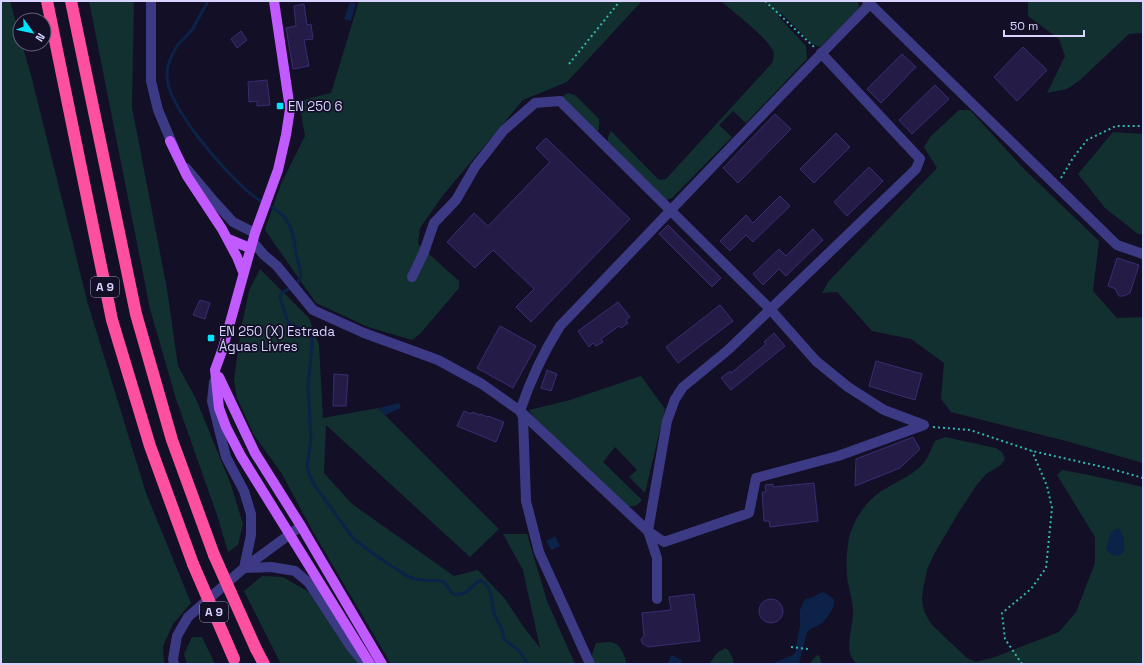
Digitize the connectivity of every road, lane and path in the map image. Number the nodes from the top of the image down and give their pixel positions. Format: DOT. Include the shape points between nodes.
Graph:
graph roads {
  1 [pos="47,1"];
  2 [pos="71,1"];
  3 [pos="151,1"];
  4 [pos="274,1"];
  5 [pos="620,1"];
  6 [pos="766,1"];
  7 [pos="868,2"];
  8 [pos="821,53"];
  9 [pos="569,64"];
  10 [pos="1143,126"];
  11 [pos="170,141"];
  12 [pos="1056,185"];
  13 [pos="671,211"];
  14 [pos="228,239"];
  15 [pos="253,241"];
  16 [pos="1143,254"];
  17 [pos="243,272"];
  18 [pos="412,278"];
  19 [pos="770,309"];
  20 [pos="215,370"];
  21 [pos="520,412"];
  22 [pos="924,425"];
  23 [pos="1032,451"];
  24 [pos="1143,478"];
  25 [pos="301,526"];
  26 [pos="648,531"];
  27 [pos="289,534"];
  28 [pos="244,568"];
  29 [pos="657,599"];
  30 [pos="791,647"];
  31 [pos="808,649"];
  32 [pos="236,661"];
  33 [pos="174,664"];
  34 [pos="264,664"];
  35 [pos="364,664"];
  36 [pos="370,664"];
  37 [pos="382,664"];
  38 [pos="590,664"];
  39 [pos="1022,664"];
  1 -- 32 [label="highway, A 9, bridge" via="112,320 150,446 193,564"];
  2 -- 34 [label="highway, A 9, bridge" via="136,314 172,440 214,555"];
  3 -- 11 [label="street" via="151,80 158,110"];
  4 -- 15 [label="main road" via="290,109 278,170"];
  5 -- 9 [label="path"];
  6 -- 8 [label="path"];
  7 -- 8 [label="street"];
  7 -- 12 [label="street"];
  8 -- 13 [label="street"];
  8 -- 19 [label="street" via="920,159 916,169"];
  10 -- 12 [label="path" via="1116,126 1087,140"];
  11 -- 14 [label="main road" via="191,182"];
  11 -- 15 [label="street" via="189,172"];
  12 -- 16 [label="street" via="1117,245"];
  13 -- 18 [label="street" via="560,101 535,103 504,130 475,167 456,200 434,223"];
  13 -- 19 [label="street"];
  13 -- 21 [label="street" via="560,326 536,368"];
  14 -- 15 [label="main road"];
  14 -- 17 [label="main road"];
  15 -- 17 [label="main road"];
  15 -- 21 [label="street" via="313,310 364,334 438,360 482,384"];
  17 -- 20 [label="main road"];
  19 -- 22 [label="street" via="816,361 848,387 884,410"];
  19 -- 26 [label="street" via="728,350 683,387 675,399 667,420"];
  20 -- 25 [label="main road" via="255,453"];
  20 -- 27 [label="main road" via="219,408 226,427"];
  20 -- 28 [label="street" via="212,401 226,457 244,491 251,514 251,535"];
  21 -- 26 [label="street"];
  21 -- 38 [label="street" via="526,501 539,552"];
  22 -- 23 [label="path" via="970,430"];
  22 -- 26 [label="street" via="838,456 756,478 749,513 664,542"];
  23 -- 24 [label="path"];
  23 -- 39 [label="path" via="1047,486 1052,508 1046,568 1031,589 1002,613 1005,639"];
  25 -- 27 [label="street"];
  25 -- 37 [label="main road"];
  26 -- 29 [label="street" via="657,558"];
  27 -- 28 [label="street"];
  27 -- 36 [label="main road"];
  28 -- 33 [label="street" via="188,617 177,636"];
  28 -- 35 [label="street" via="272,567 295,571 309,584"];
  30 -- 31 [label="path"];
}
